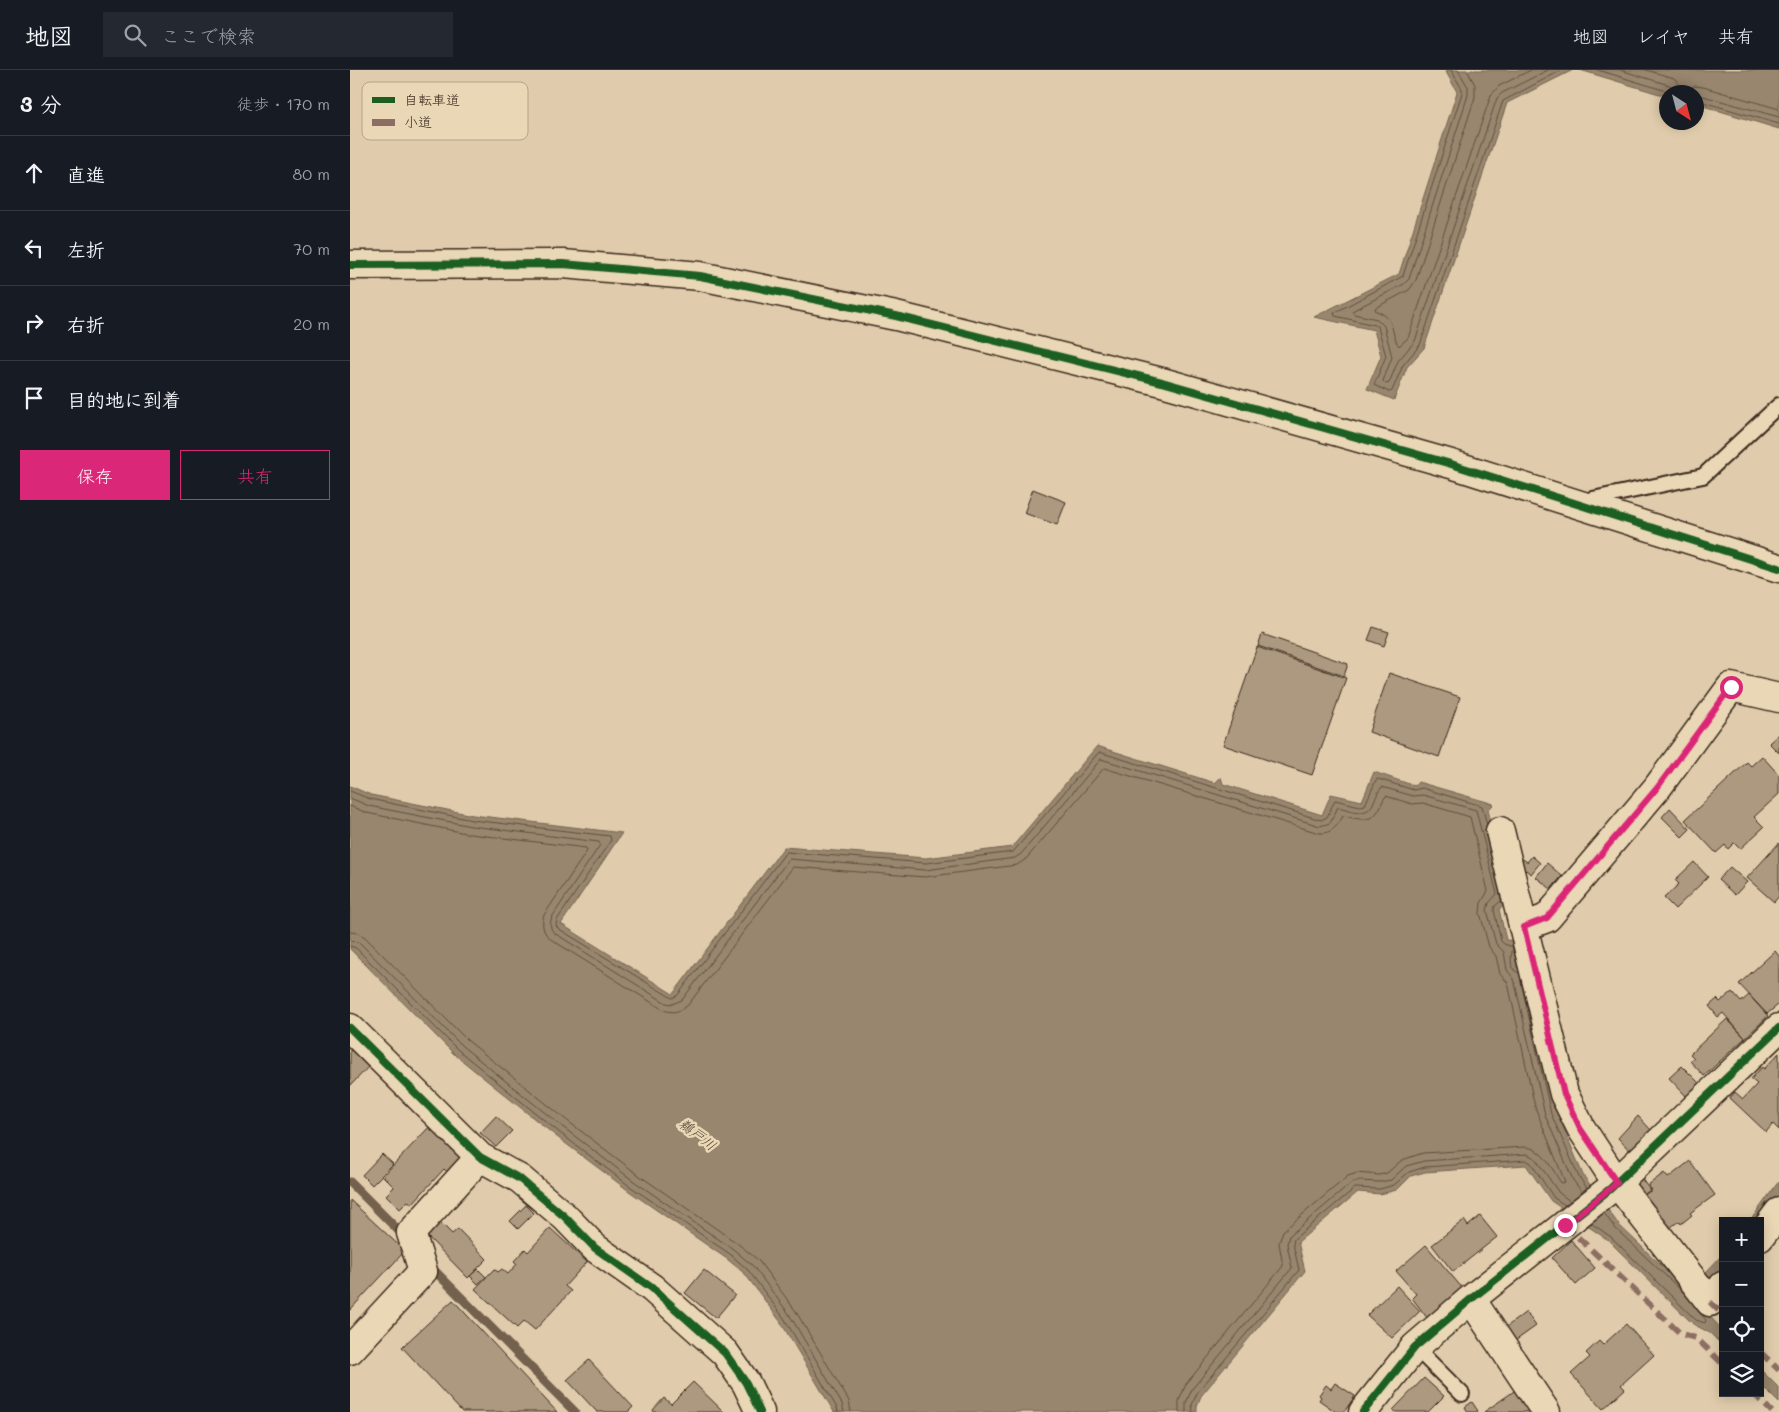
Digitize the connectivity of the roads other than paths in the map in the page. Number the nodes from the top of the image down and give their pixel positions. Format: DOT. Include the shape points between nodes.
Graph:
graph roads {
  1 [pos="350,265"];
  2 [pos="1779,405"];
  3 [pos="1574,503"];
  4 [pos="1779,568"];
  5 [pos="1779,698"];
  6 [pos="1500,831"];
  7 [pos="1524,927"];
  8 [pos="350,1028"];
  9 [pos="1779,1028"];
  10 [pos="480,1158"];
  11 [pos="1614,1186"];
  12 [pos="1779,1212"];
  13 [pos="1764,1232"];
  14 [pos="1707,1287"];
  15 [pos="1471,1300"];
  16 [pos="1415,1348"];
  17 [pos="350,1350"];
  18 [pos="1462,1394"];
  19 [pos="760,1412"];
  20 [pos="1363,1412"];
  21 [pos="1546,1412"];
  1 -- 3 [label="street" via="563,264 700,276 896,316 1162,382 1452,464"];
  2 -- 3 [label="lane" via="1703,476"];
  3 -- 4 [label="street"];
  5 -- 7 [label="street" via="1731,687 1657,788 1547,918"];
  6 -- 7 [label="street"];
  7 -- 11 [label="street" via="1564,1094"];
  8 -- 10 [label="street"];
  9 -- 11 [label="street"];
  10 -- 17 [label="street" via="411,1233 423,1271"];
  10 -- 19 [label="street" via="520,1179 595,1248 652,1288 687,1318 725,1353 746,1383"];
  11 -- 14 [label="street"];
  11 -- 15 [label="street"];
  12 -- 13 [label="street"];
  15 -- 16 [label="street"];
  15 -- 21 [label="street"];
  16 -- 18 [label="lane"];
  16 -- 20 [label="street"];
}
